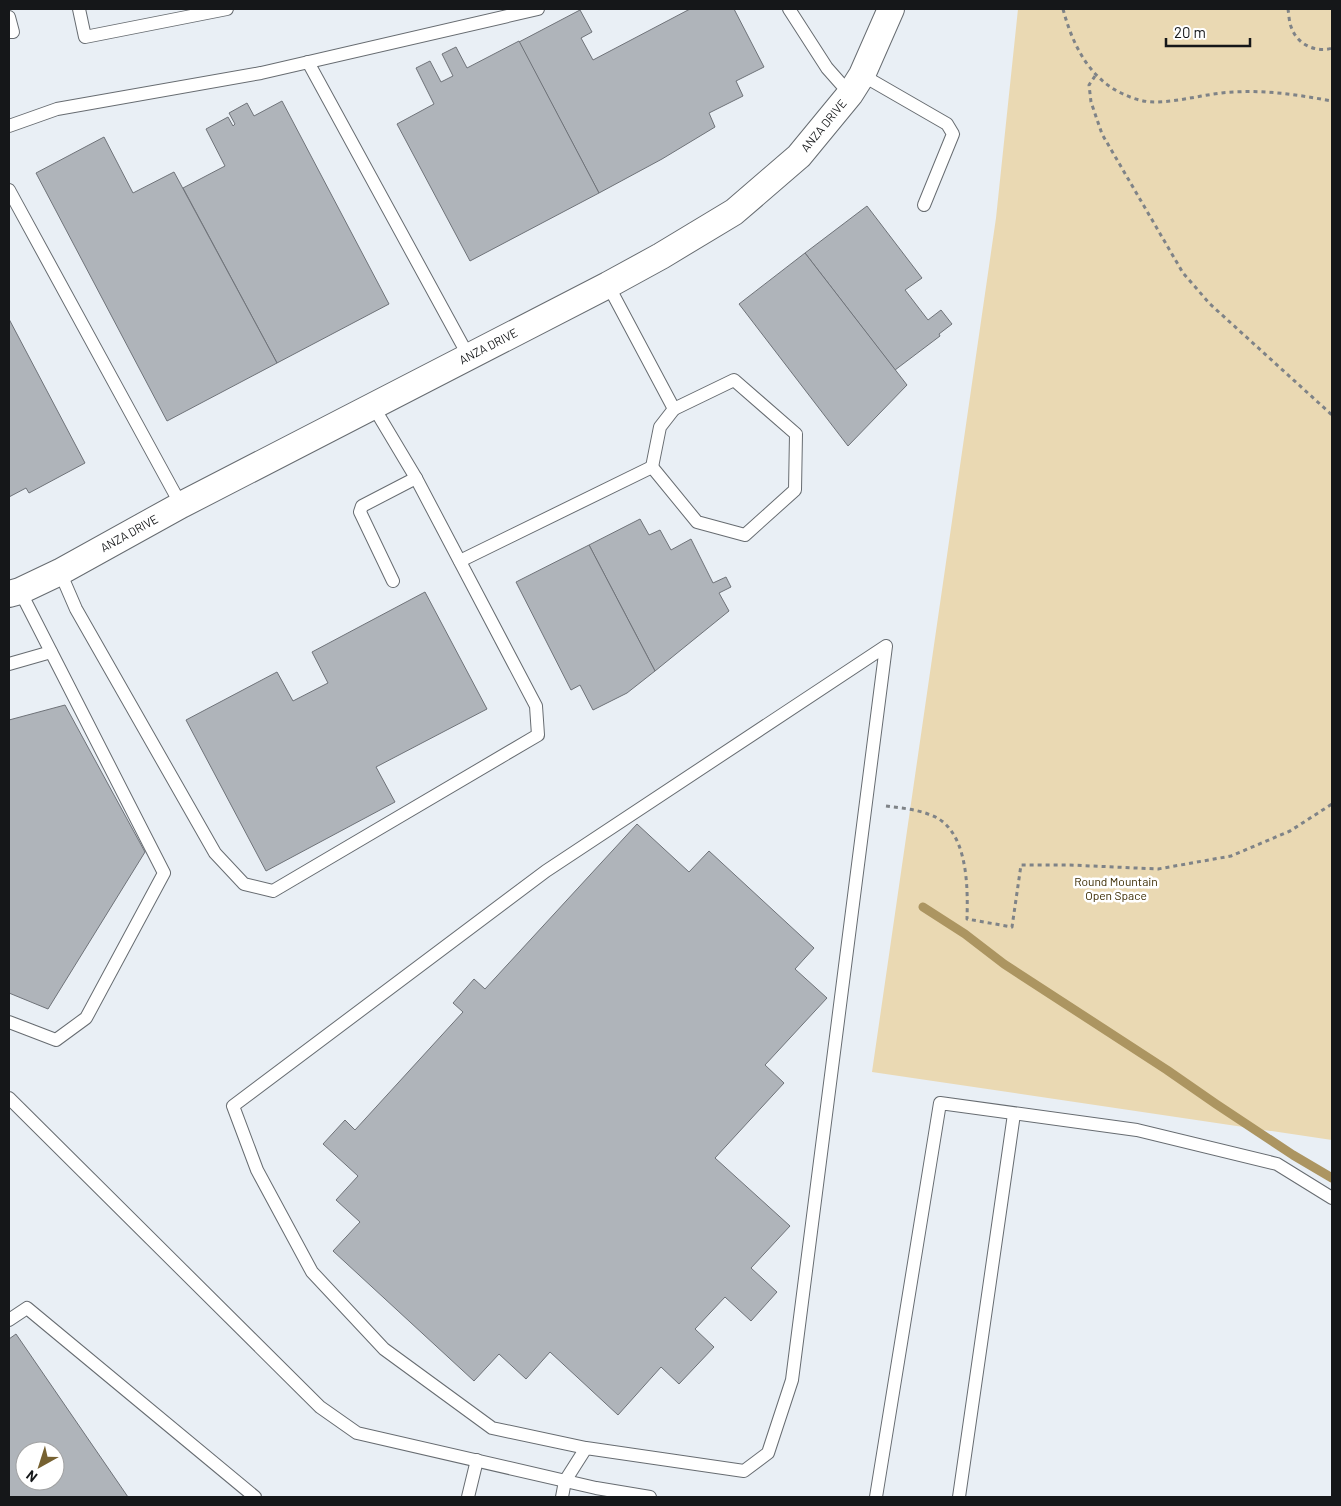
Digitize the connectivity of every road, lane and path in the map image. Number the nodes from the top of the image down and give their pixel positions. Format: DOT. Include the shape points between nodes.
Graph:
graph roads {
  1 [pos="79,9"];
  2 [pos="227,9"];
  3 [pos="538,9"];
  4 [pos="789,9"];
  5 [pos="891,9"];
  6 [pos="1063,9"];
  7 [pos="1288,9"];
  8 [pos="9,17"];
  9 [pos="9,32"];
  10 [pos="1332,48"];
  11 [pos="308,62"];
  12 [pos="1095,76"];
  13 [pos="856,85"];
  14 [pos="1332,101"];
  15 [pos="9,126"];
  16 [pos="9,190"];
  17 [pos="924,205"];
  18 [pos="608,285"];
  19 [pos="469,357"];
  20 [pos="373,406"];
  21 [pos="674,410"];
  22 [pos="1332,414"];
  23 [pos="652,467"];
  24 [pos="416,478"];
  25 [pos="181,505"];
  26 [pos="460,561"];
  27 [pos="60,572"];
  28 [pos="393,581"];
  29 [pos="14,593"];
  30 [pos="51,652"];
  31 [pos="9,664"];
  32 [pos="866,802"];
  33 [pos="1332,804"];
  34 [pos="9,1022"];
  35 [pos="9,1098"];
  36 [pos="1014,1114"];
  37 [pos="1332,1198"];
  38 [pos="9,1320"];
  39 [pos="586,1448"];
  40 [pos="477,1460"];
  41 [pos="565,1480"];
  42 [pos="254,1497"];
  43 [pos="468,1497"];
  44 [pos="562,1497"];
  45 [pos="650,1497"];
  46 [pos="876,1497"];
  47 [pos="959,1497"];
  1 -- 2 [label="lane" via="85,37"];
  3 -- 11 [label="lane"];
  4 -- 13 [label="lane" via="827,68"];
  5 -- 13 [label="street, ANZA DRIVE"];
  6 -- 12 [label="path" via="1080,55"];
  7 -- 10 [label="path" via="1292,30 1303,44 1317,50"];
  8 -- 9 [label="lane" via="13,32"];
  11 -- 15 [label="lane" via="57,109"];
  11 -- 19 [label="lane"];
  12 -- 14 [label="path" via="1132,98 1153,102 1233,92 1278,92"];
  12 -- 22 [label="path" via="1089,84 1091,102 1102,134 1183,273 1210,304"];
  13 -- 17 [label="lane" via="947,124 953,134"];
  13 -- 18 [label="street, ANZA DRIVE" via="799,156 734,212"];
  16 -- 25 [label="lane"];
  18 -- 19 [label="street, ANZA DRIVE"];
  18 -- 21 [label="lane"];
  19 -- 20 [label="street, ANZA DRIVE"];
  20 -- 24 [label="lane"];
  20 -- 25 [label="street, ANZA DRIVE"];
  21 -- 23 [label="lane" via="660,427"];
  21 -- 23 [label="lane" via="734,380 796,434 795,490 745,535 697,522"];
  23 -- 26 [label="lane"];
  24 -- 26 [label="lane"];
  24 -- 28 [label="lane" via="362,506 360,512"];
  25 -- 27 [label="street, ANZA DRIVE"];
  26 -- 27 [label="lane" via="536,706 538,736 274,891 244,884 215,852 76,609"];
  27 -- 29 [label="street, ANZA DRIVE"];
  29 -- 30 [label="lane"];
  30 -- 31 [label="lane"];
  30 -- 34 [label="lane" via="164,873 86,1018 56,1040"];
  32 -- 33 [label="path" via="929,814 938,819 952,832 963,854 967,919 1012,927 1021,865 1158,869 1232,856 1290,832"];
  32 -- 39 [label="lane" via="792,1380 768,1453 744,1471"];
  32 -- 39 [label="lane" via="886,646 546,871 234,1106 257,1170 312,1272 384,1349 492,1428"];
  35 -- 40 [label="lane" via="320,1407 357,1433"];
  36 -- 37 [label="lane" via="1137,1130 1277,1164"];
  36 -- 46 [label="lane" via="940,1103"];
  36 -- 47 [label="lane"];
  38 -- 42 [label="lane" via="27,1308"];
  39 -- 41 [label="lane"];
  40 -- 41 [label="lane"];
  40 -- 43 [label="lane"];
  41 -- 44 [label="lane"];
  41 -- 45 [label="lane"];
}
